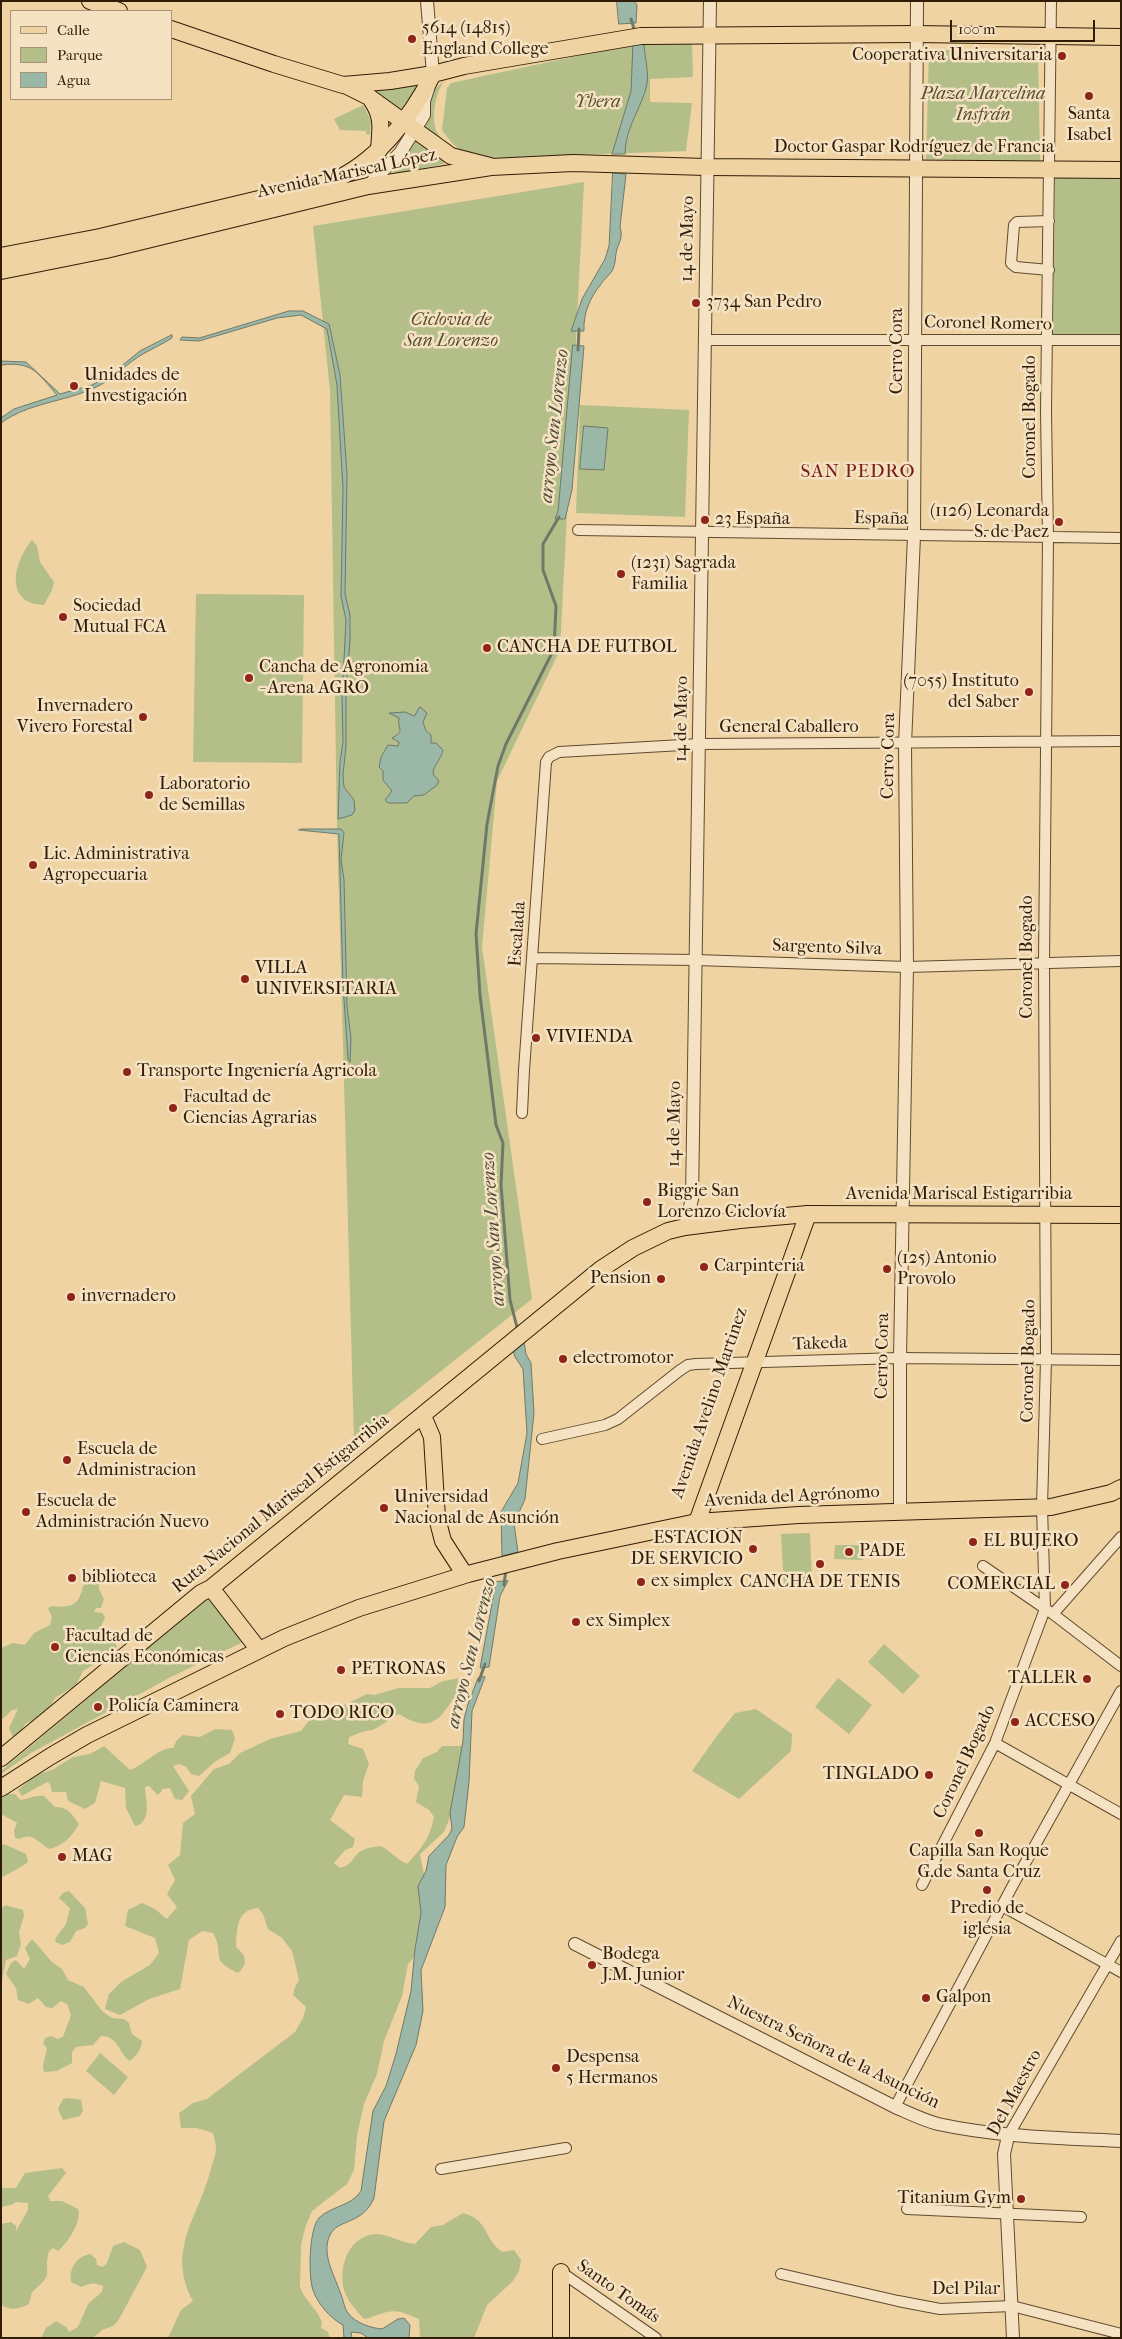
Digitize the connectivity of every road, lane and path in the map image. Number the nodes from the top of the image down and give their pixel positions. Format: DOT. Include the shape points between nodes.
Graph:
graph roads {
  1 [pos="90,1"];
  2 [pos="427,1"];
  3 [pos="710,1"];
  4 [pos="917,1"];
  5 [pos="1051,1"];
  6 [pos="116,10"];
  7 [pos="172,29"];
  8 [pos="709,34"];
  9 [pos="916,34"];
  10 [pos="1051,36"];
  11 [pos="1121,37"];
  12 [pos="433,74"];
  13 [pos="343,84"];
  14 [pos="369,97"];
  15 [pos="402,121"];
  16 [pos="415,131"];
  17 [pos="379,150"];
  18 [pos="491,167"];
  19 [pos="706,167"];
  20 [pos="916,169"];
  21 [pos="1050,169"];
  22 [pos="1121,170"];
  23 [pos="368,186"];
  24 [pos="1050,221"];
  25 [pos="1,256"];
  26 [pos="1049,270"];
  27 [pos="1,271"];
  28 [pos="704,340"];
  29 [pos="916,340"];
  30 [pos="1121,340"];
  31 [pos="1048,341"];
  32 [pos="578,530"];
  33 [pos="701,532"];
  34 [pos="914,536"];
  35 [pos="1048,538"];
  36 [pos="1121,538"];
  37 [pos="1045,741"];
  38 [pos="1121,742"];
  39 [pos="700,744"];
  40 [pos="905,744"];
  41 [pos="549,757"];
  42 [pos="533,958"];
  43 [pos="696,960"];
  44 [pos="1121,961"];
  45 [pos="1044,962"];
  46 [pos="907,967"];
  47 [pos="522,1113"];
  48 [pos="803,1215"];
  49 [pos="904,1215"];
  50 [pos="1121,1215"];
  51 [pos="1046,1216"];
  52 [pos="685,1227"];
  53 [pos="900,1358"];
  54 [pos="1046,1360"];
  55 [pos="1121,1360"];
  56 [pos="749,1362"];
  57 [pos="423,1416"];
  58 [pos="542,1439"];
  59 [pos="1121,1488"];
  60 [pos="1042,1507"];
  61 [pos="900,1511"];
  62 [pos="696,1522"];
  63 [pos="1121,1537"];
  64 [pos="983,1566"];
  65 [pos="467,1574"];
  66 [pos="211,1588"];
  67 [pos="1049,1611"];
  68 [pos="259,1650"];
  69 [pos="1121,1666"];
  70 [pos="1121,1691"];
  71 [pos="995,1743"];
  72 [pos="1,1758"];
  73 [pos="1068,1785"];
  74 [pos="1,1788"];
  75 [pos="1121,1814"];
  76 [pos="922,1885"];
  77 [pos="1002,1906"];
  78 [pos="1121,1941"];
  79 [pos="575,1944"];
  80 [pos="1108,1965"];
  81 [pos="1121,1972"];
  82 [pos="895,2107"];
  83 [pos="1008,2136"];
  84 [pos="1121,2141"];
  85 [pos="566,2148"];
  86 [pos="442,2169"];
  87 [pos="907,2210"];
  88 [pos="1008,2215"];
  89 [pos="1081,2217"];
  90 [pos="561,2272"];
  91 [pos="781,2274"];
  92 [pos="1012,2306"];
  93 [pos="1121,2334"];
  94 [pos="561,2338"];
  95 [pos="656,2338"];
  96 [pos="1013,2338"];
  1 -- 6 [label="main road"];
  2 -- 12 [label="street"];
  3 -- 8 [label="street, 14 de Mayo"];
  4 -- 9 [label="street, Cerro Cora"];
  5 -- 10 [label="street, Coronel Bogado"];
  7 -- 13 [label="main road"];
  8 -- 9 [label="main road"];
  8 -- 12 [label="main road" via="626,38"];
  8 -- 19 [label="street, 14 de Mayo"];
  9 -- 10 [label="main road"];
  9 -- 20 [label="street, Cerro Cora"];
  10 -- 11 [label="main road"];
  10 -- 21 [label="street, Coronel Bogado"];
  12 -- 13 [label="main road"];
  12 -- 15 [label="main road, Avenida Mariscal López"];
  12 -- 16 [label="street" via="424,101 424,115"];
  13 -- 14 [label="main road"];
  14 -- 15 [label="main road"];
  14 -- 17 [label="main road" via="382,122"];
  15 -- 16 [label="main road"];
  15 -- 17 [label="main road, Avenida Mariscal López"];
  16 -- 18 [label="main road" via="451,156"];
  16 -- 23 [label="street" via="400,154"];
  17 -- 25 [label="main road, Avenida Mariscal López" via="348,175 330,182 100,237"];
  18 -- 19 [label="main road, Avenida Mariscal López" via="605,163"];
  18 -- 23 [label="main road, Avenida Mariscal López"];
  19 -- 20 [label="main road, Doctor Gaspar Rodríguez de Francia"];
  19 -- 28 [label="street, 14 de Mayo"];
  20 -- 21 [label="main road, Doctor Gaspar Rodríguez de Francia"];
  20 -- 29 [label="street, Cerro Cora"];
  21 -- 22 [label="main road, Doctor Gaspar Rodríguez de Francia"];
  21 -- 24 [label="street, Coronel Bogado"];
  23 -- 27 [label="main road, Avenida Mariscal López" via="106,250"];
  24 -- 26 [label="street, Coronel Bogado"];
  24 -- 26 [label="street" via="1017,222 1014,225 1011,263 1016,268"];
  26 -- 31 [label="street, Coronel Bogado"];
  28 -- 29 [label="street, Coronel Romero"];
  28 -- 33 [label="street, 14 de Mayo"];
  29 -- 31 [label="street, Coronel Romero"];
  29 -- 34 [label="street, Cerro Cora"];
  30 -- 31 [label="street, Coronel Romero"];
  31 -- 35 [label="street, Coronel Bogado"];
  32 -- 33 [label="street, España"];
  33 -- 34 [label="street, España"];
  33 -- 39 [label="street, 14 de Mayo"];
  34 -- 35 [label="street, España"];
  34 -- 40 [label="street, Cerro Cora"];
  35 -- 36 [label="street, España"];
  35 -- 37 [label="street, Coronel Bogado"];
  37 -- 38 [label="street, General Caballero"];
  37 -- 40 [label="street, General Caballero"];
  37 -- 45 [label="street, Coronel Bogado"];
  39 -- 40 [label="street, General Caballero"];
  39 -- 41 [label="street, General Caballero" via="559,752"];
  39 -- 43 [label="street, 14 de Mayo"];
  40 -- 46 [label="street, Cerro Cora"];
  41 -- 42 [label="street, Escalada" via="546,762"];
  42 -- 43 [label="street, Sargento Silva"];
  42 -- 47 [label="street, Escalada"];
  43 -- 46 [label="street, Sargento Silva"];
  43 -- 52 [label="street, 14 de Mayo" via="692,1199"];
  44 -- 45 [label="street, Sargento Silva"];
  45 -- 46 [label="street, Sargento Silva"];
  45 -- 51 [label="street, Coronel Bogado"];
  46 -- 49 [label="street, Cerro Cora"];
  48 -- 49 [label="main road, Avenida Mariscal Estigarribia"];
  48 -- 52 [label="main road, Avenida Mariscal Estigarribia"];
  48 -- 56 [label="main road, Avenida Avelino Martinez"];
  49 -- 51 [label="main road, Avenida Mariscal Estigarribia"];
  49 -- 53 [label="street, Cerro Cora"];
  50 -- 51 [label="main road, Avenida Mariscal Estigarribia"];
  51 -- 54 [label="street, Coronel Bogado"];
  52 -- 57 [label="main road, Ruta Nacional Mariscal Estigarribia" via="647,1240 626,1252 492,1357"];
  53 -- 54 [label="street, Takeda"];
  53 -- 56 [label="street, Takeda"];
  53 -- 61 [label="street, Cerro Cora"];
  54 -- 55 [label="street, Takeda"];
  54 -- 60 [label="street, Coronel Bogado"];
  56 -- 58 [label="street, Takeda" via="688,1366 618,1419"];
  56 -- 62 [label="main road, Avenida Avelino Martinez"];
  57 -- 65 [label="main road" via="432,1437 437,1518 444,1541"];
  57 -- 66 [label="main road, Ruta Nacional Mariscal Estigarribia"];
  59 -- 60 [label="main road, Avenida del Agrónomo" via="1111,1493"];
  60 -- 61 [label="main road, Avenida del Agrónomo"];
  60 -- 67 [label="street, Coronel Bogado"];
  61 -- 62 [label="main road, Avenida del Agrónomo"];
  62 -- 65 [label="main road, Avenida del Agrónomo"];
  63 -- 67 [label="street"];
  64 -- 67 [label="street"];
  65 -- 68 [label="main road" via="360,1608"];
  66 -- 68 [label="main road"];
  66 -- 72 [label="main road, Ruta Nacional Mariscal Estigarribia"];
  67 -- 69 [label="street"];
  67 -- 71 [label="street, Coronel Bogado"];
  68 -- 74 [label="main road" via="87,1736"];
  70 -- 73 [label="street"];
  71 -- 73 [label="street"];
  71 -- 76 [label="street, Coronel Bogado"];
  73 -- 75 [label="street"];
  73 -- 77 [label="street"];
  77 -- 80 [label="street"];
  77 -- 82 [label="street"];
  78 -- 80 [label="street, Del Maestro"];
  79 -- 82 [label="street, Nuestra Señora de la Asunción"];
  80 -- 81 [label="street"];
  80 -- 83 [label="street, Del Maestro"];
  82 -- 83 [label="street, Nuestra Señora de la Asunción" via="936,2123"];
  83 -- 84 [label="street, Nuestra Señora de la Asunción"];
  83 -- 88 [label="street, Del Maestro" via="1004,2154"];
  85 -- 86 [label="street"];
  87 -- 88 [label="street"];
  88 -- 89 [label="street"];
  88 -- 92 [label="street, Del Maestro"];
  90 -- 94 [label="main road"];
  90 -- 95 [label="street, Santo Tomás"];
  91 -- 92 [label="street, Del Pilar" via="940,2309"];
  92 -- 93 [label="street, Del Pilar"];
  92 -- 96 [label="street, Del Maestro"];
}
